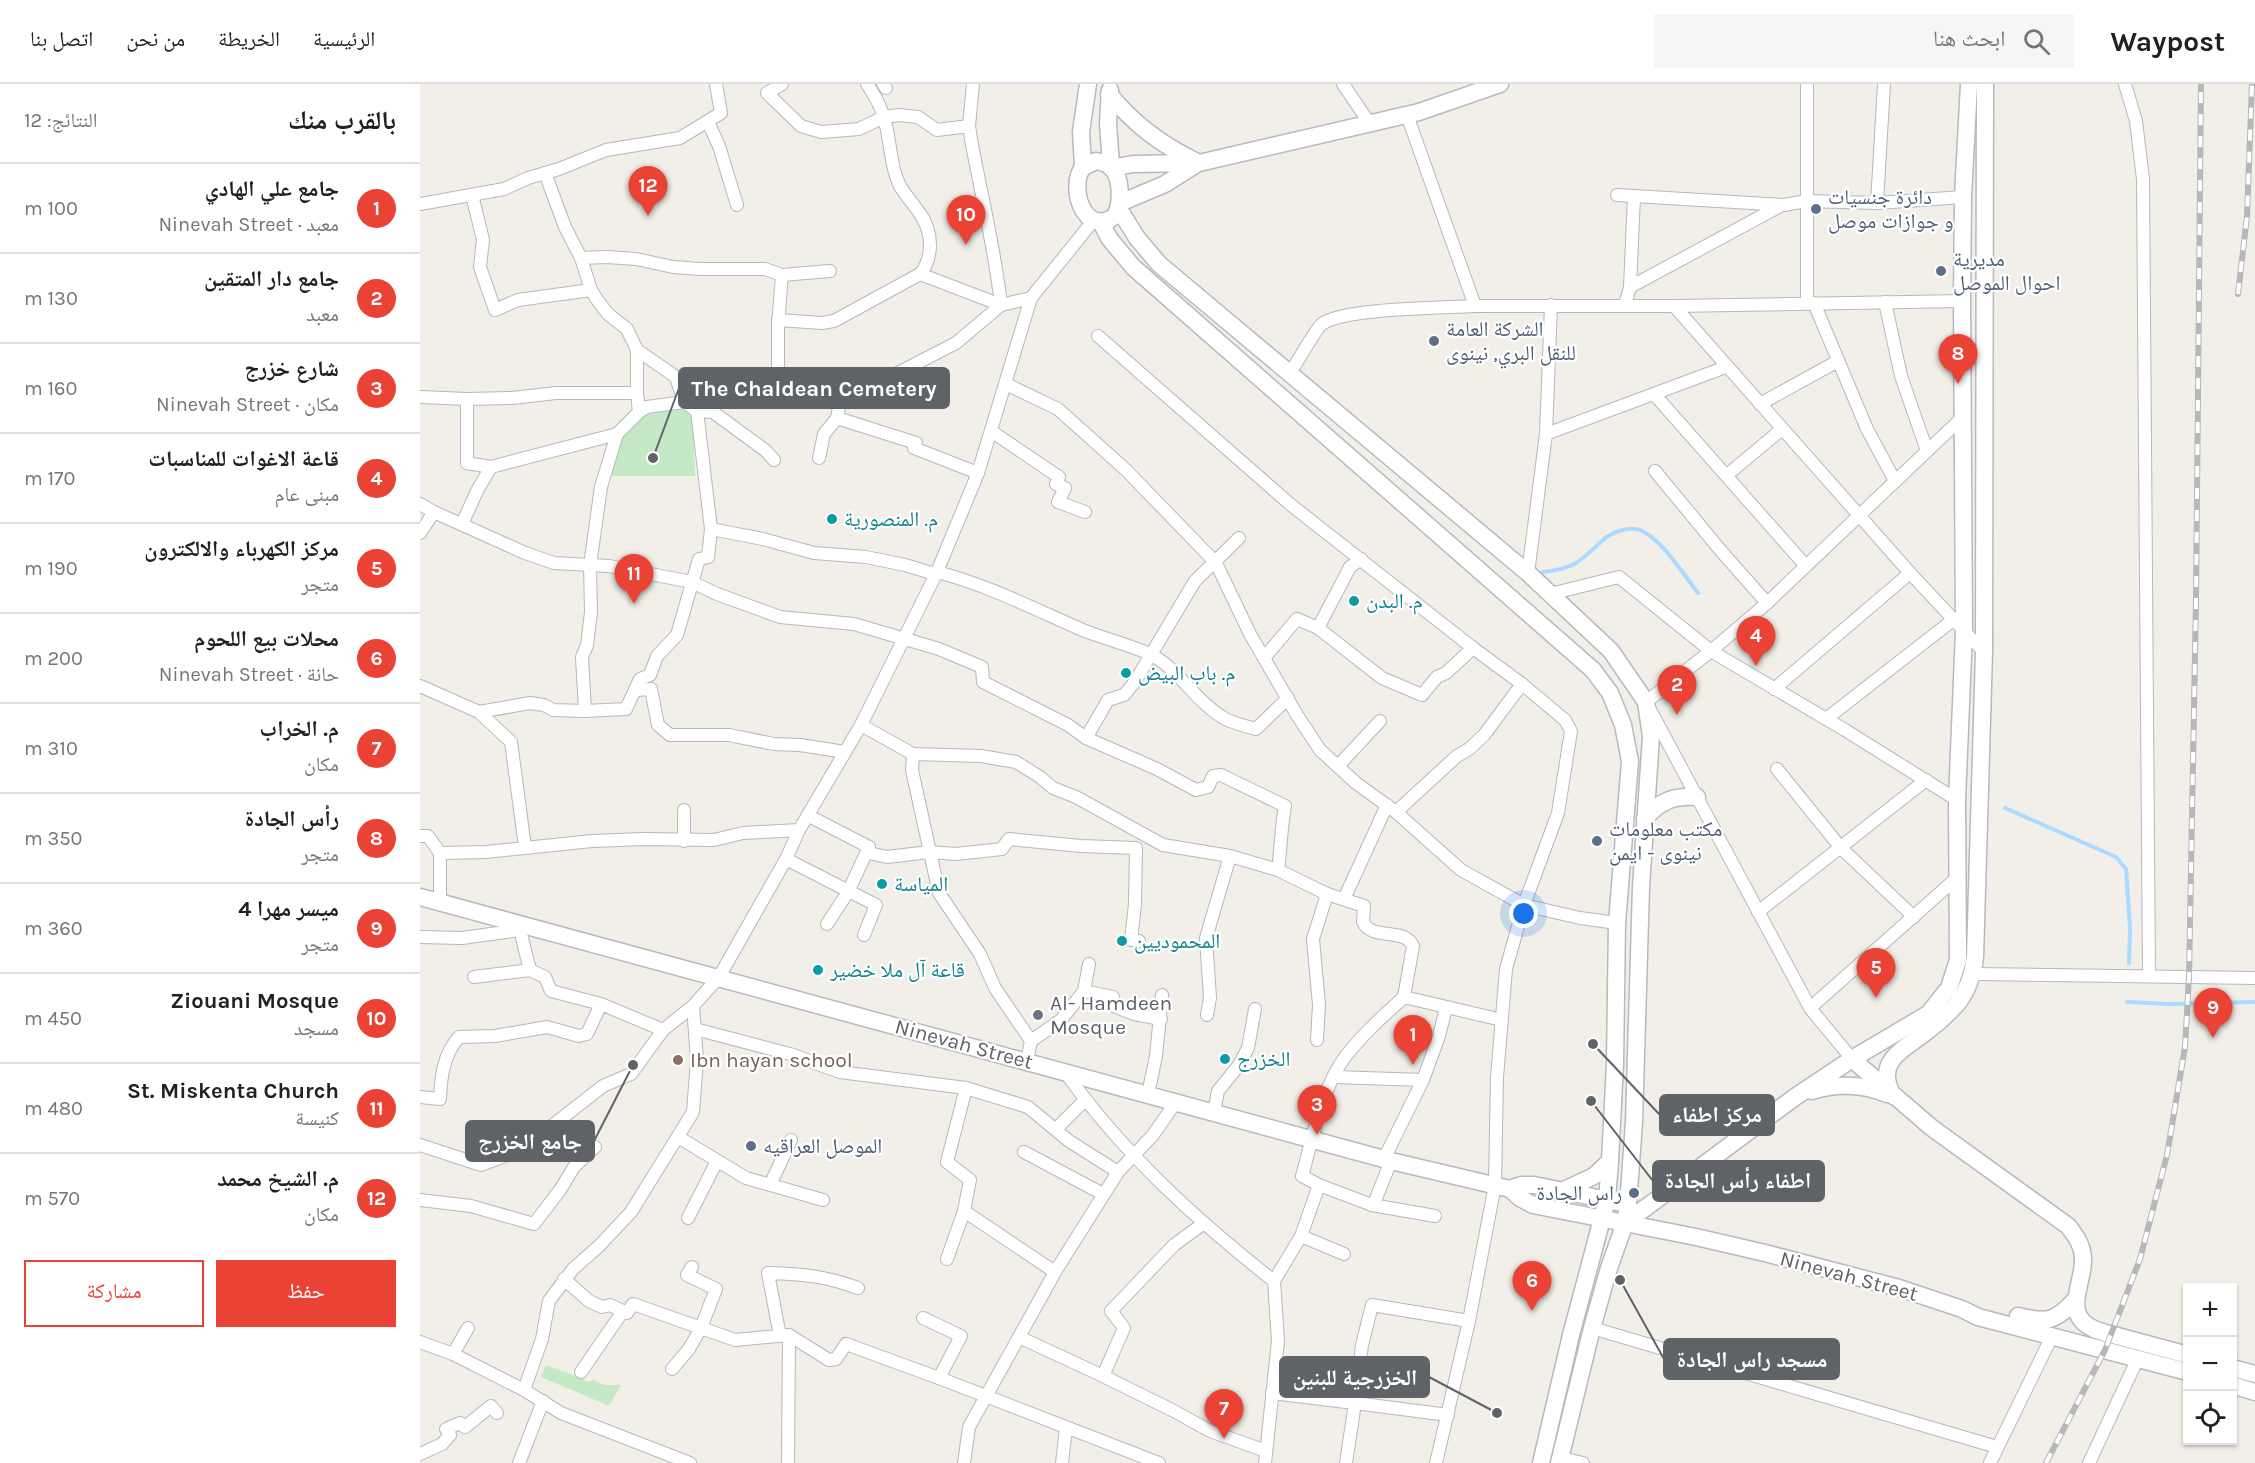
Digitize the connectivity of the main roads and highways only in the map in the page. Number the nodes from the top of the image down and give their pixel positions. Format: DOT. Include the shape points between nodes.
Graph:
graph roads {
  1 [pos="1088,84"];
  2 [pos="1500,84"];
  3 [pos="1969,84"];
  4 [pos="1985,84"];
  5 [pos="1110,89"];
  6 [pos="1199,163"];
  7 [pos="1083,167"];
  8 [pos="1111,167"];
  9 [pos="1120,206"];
  10 [pos="1097,221"];
  11 [pos="1697,796"];
  12 [pos="1645,819"];
  13 [pos="420,897"];
  14 [pos="1949,1002"];
  15 [pos="1852,1059"];
  16 [pos="1615,1064"];
  17 [pos="1635,1066"];
  18 [pos="1893,1096"];
  19 [pos="1795,1097"];
  20 [pos="1610,1161"];
  21 [pos="1502,1187"];
  22 [pos="1564,1190"];
  23 [pos="1606,1200"];
  24 [pos="1628,1205"];
  25 [pos="1602,1218"];
  26 [pos="1625,1223"];
  27 [pos="2076,1299"];
  28 [pos="1962,1309"];
  29 [pos="2183,1354"];
  30 [pos="2237,1369"];
  31 [pos="2183,1371"];
  32 [pos="2255,1374"];
  33 [pos="2237,1387"];
  34 [pos="2255,1392"];
  35 [pos="1560,1460"];
  36 [pos="1541,1463"];
  1 -- 7 [label="main road" via="1081,132"];
  2 -- 6 [label="main road" via="1407,115"];
  3 -- 14 [label="main road" via="1963,197 1958,960"];
  4 -- 14 [label="main road" via="1984,652 1975,957 1969,985"];
  5 -- 6 [label="main road" via="1128,116 1149,135"];
  5 -- 8 [label="main road"];
  6 -- 8 [label="main road"];
  6 -- 9 [label="main road"];
  7 -- 8 [label="main road" via="1096,161"];
  7 -- 10 [label="main road" via="1076,180 1083,211"];
  8 -- 9 [label="main road" via="1117,179"];
  9 -- 10 [label="main road" via="1108,220"];
  9 -- 12 [label="main road" via="1137,238 1159,264 1528,573 1611,651 1646,702 1651,736"];
  10 -- 16 [label="main road" via="1133,267 1593,670 1610,693 1623,725 1630,761 1617,923"];
  11 -- 12 [label="main road" via="1667,800"];
  12 -- 17 [label="main road"];
  13 -- 21 [label="main road, Ninevah Street" via="1387,1160"];
  14 -- 15 [label="main road"];
  14 -- 18 [label="main road" via="1937,1023 1893,1056 1887,1072"];
  15 -- 18 [label="main road"];
  15 -- 19 [label="main road"];
  16 -- 17 [label="main road"];
  16 -- 20 [label="main road"];
  17 -- 24 [label="main road"];
  18 -- 19 [label="main road" via="1844,1085"];
  18 -- 27 [label="main road" via="2068,1226 2082,1251"];
  19 -- 26 [label="main road"];
  20 -- 22 [label="main road" via="1594,1176"];
  20 -- 23 [label="main road"];
  21 -- 22 [label="main road, Ninevah Street" via="1526,1184"];
  21 -- 25 [label="main road, Ninevah Street" via="1533,1205"];
  22 -- 23 [label="main road, Ninevah Street"];
  23 -- 24 [label="main road, Ninevah Street"];
  23 -- 25 [label="main road"];
  24 -- 26 [label="main road"];
  25 -- 26 [label="main road, Ninevah Street"];
  25 -- 36 [label="main road"];
  26 -- 28 [label="main road, Ninevah Street" via="1764,1253 1899,1288"];
  26 -- 35 [label="main road" via="1592,1328"];
  27 -- 28 [label="main road" via="2058,1317 2040,1321 1983,1308"];
  27 -- 29 [label="main road" via="2078,1314 2094,1330"];
  28 -- 31 [label="main road, Ninevah Street" via="1974,1316"];
  30 -- 32 [label="main road"];
  33 -- 34 [label="main road"];
}
